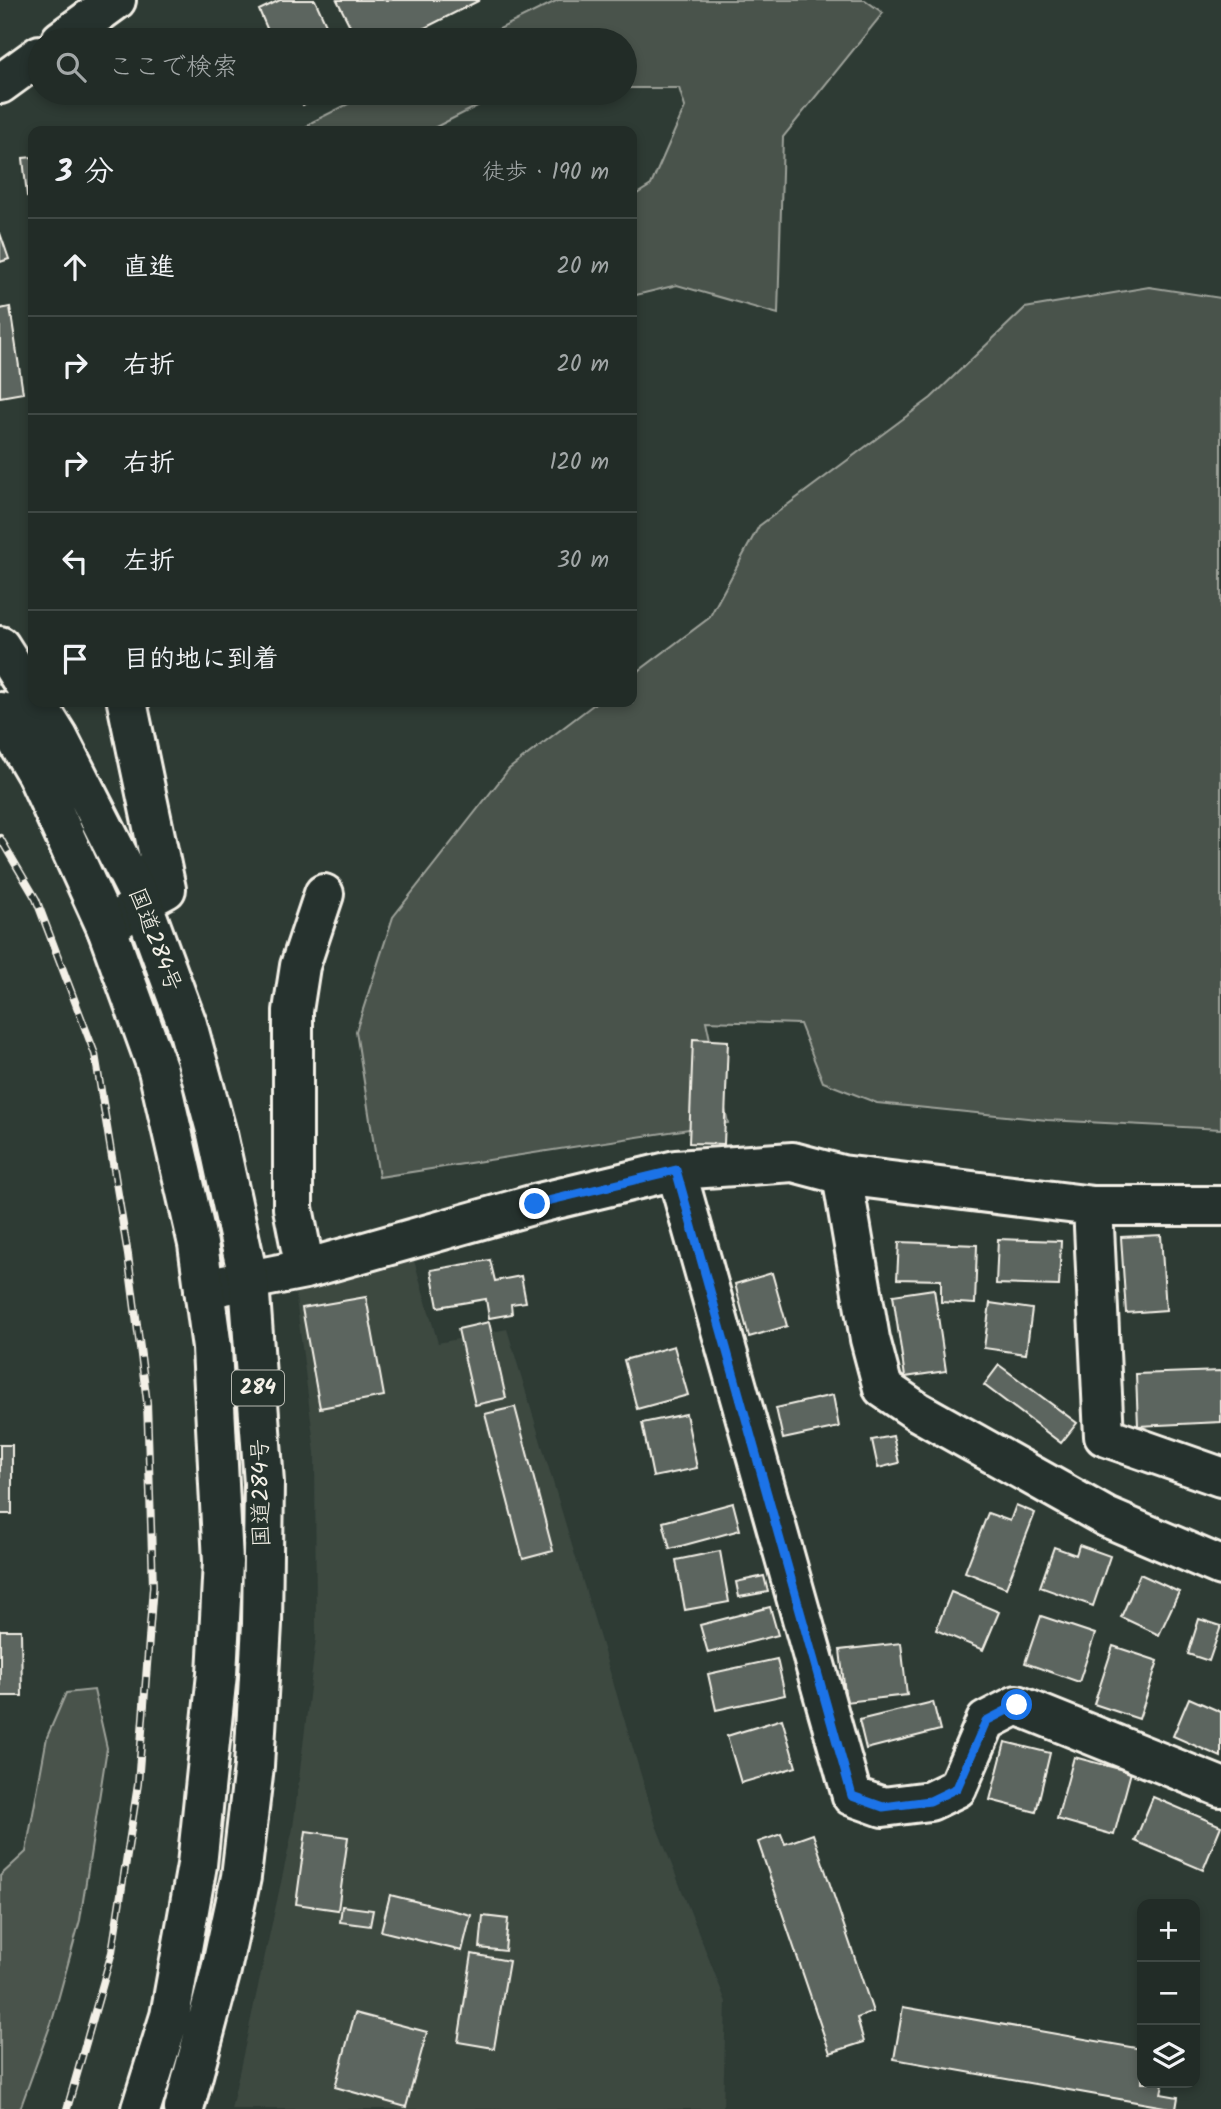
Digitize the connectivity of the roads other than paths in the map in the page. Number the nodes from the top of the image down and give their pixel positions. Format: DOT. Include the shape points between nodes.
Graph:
graph roads {
  1 [pos="116,0"];
  2 [pos="78,28"];
  3 [pos="28,64"];
  4 [pos="0,84"];
  5 [pos="0,646"];
  6 [pos="28,690"];
  7 [pos="39,707"];
  8 [pos="128,707"];
  9 [pos="0,712"];
  10 [pos="324,894"];
  11 [pos="142,902"];
  12 [pos="107,929"];
  13 [pos="676,1170"];
  14 [pos="842,1175"];
  15 [pos="1093,1206"];
  16 [pos="1221,1206"];
  17 [pos="305,1269"];
  18 [pos="249,1282"];
  19 [pos="204,1289"];
  20 [pos="1221,1477"];
  21 [pos="1221,1566"];
  22 [pos="1221,1787"];
  23 [pos="141,2109"];
  24 [pos="184,2109"];
  1 -- 2 [label="main road"];
  3 -- 4 [label="main road"];
  5 -- 6 [label="main road, 国道284号 / 284"];
  7 -- 11 [label="main road, 国道284号 / 284"];
  8 -- 11 [label="main road" via="166,889"];
  9 -- 12 [label="main road, 国道284号 / 284" via="36,774"];
  10 -- 17 [label="main road" via="300,966 293,1011 293,1208"];
  11 -- 12 [label="main road"];
  11 -- 18 [label="main road, 国道284号 / 284" via="187,1024"];
  12 -- 19 [label="main road, 国道284号 / 284" via="158,1070"];
  13 -- 14 [label="main road" via="793,1162"];
  13 -- 17 [label="main road" via="535,1204"];
  13 -- 22 [label="main road" via="852,1796 883,1807 930,1801 957,1788 986,1721 1017,1705"];
  14 -- 15 [label="main road"];
  14 -- 21 [label="main road" via="870,1339 883,1388 917,1412 1106,1517"];
  15 -- 16 [label="main road"];
  15 -- 20 [label="main road" via="1104,1436"];
  17 -- 18 [label="main road"];
  18 -- 19 [label="main road"];
  18 -- 24 [label="main road, 国道284号 / 284" via="264,1483 254,1766 241,1877"];
  19 -- 23 [label="main road, 国道284号 / 284" via="212,1348 223,1562 218,1674 197,1865 170,2016"];
}
